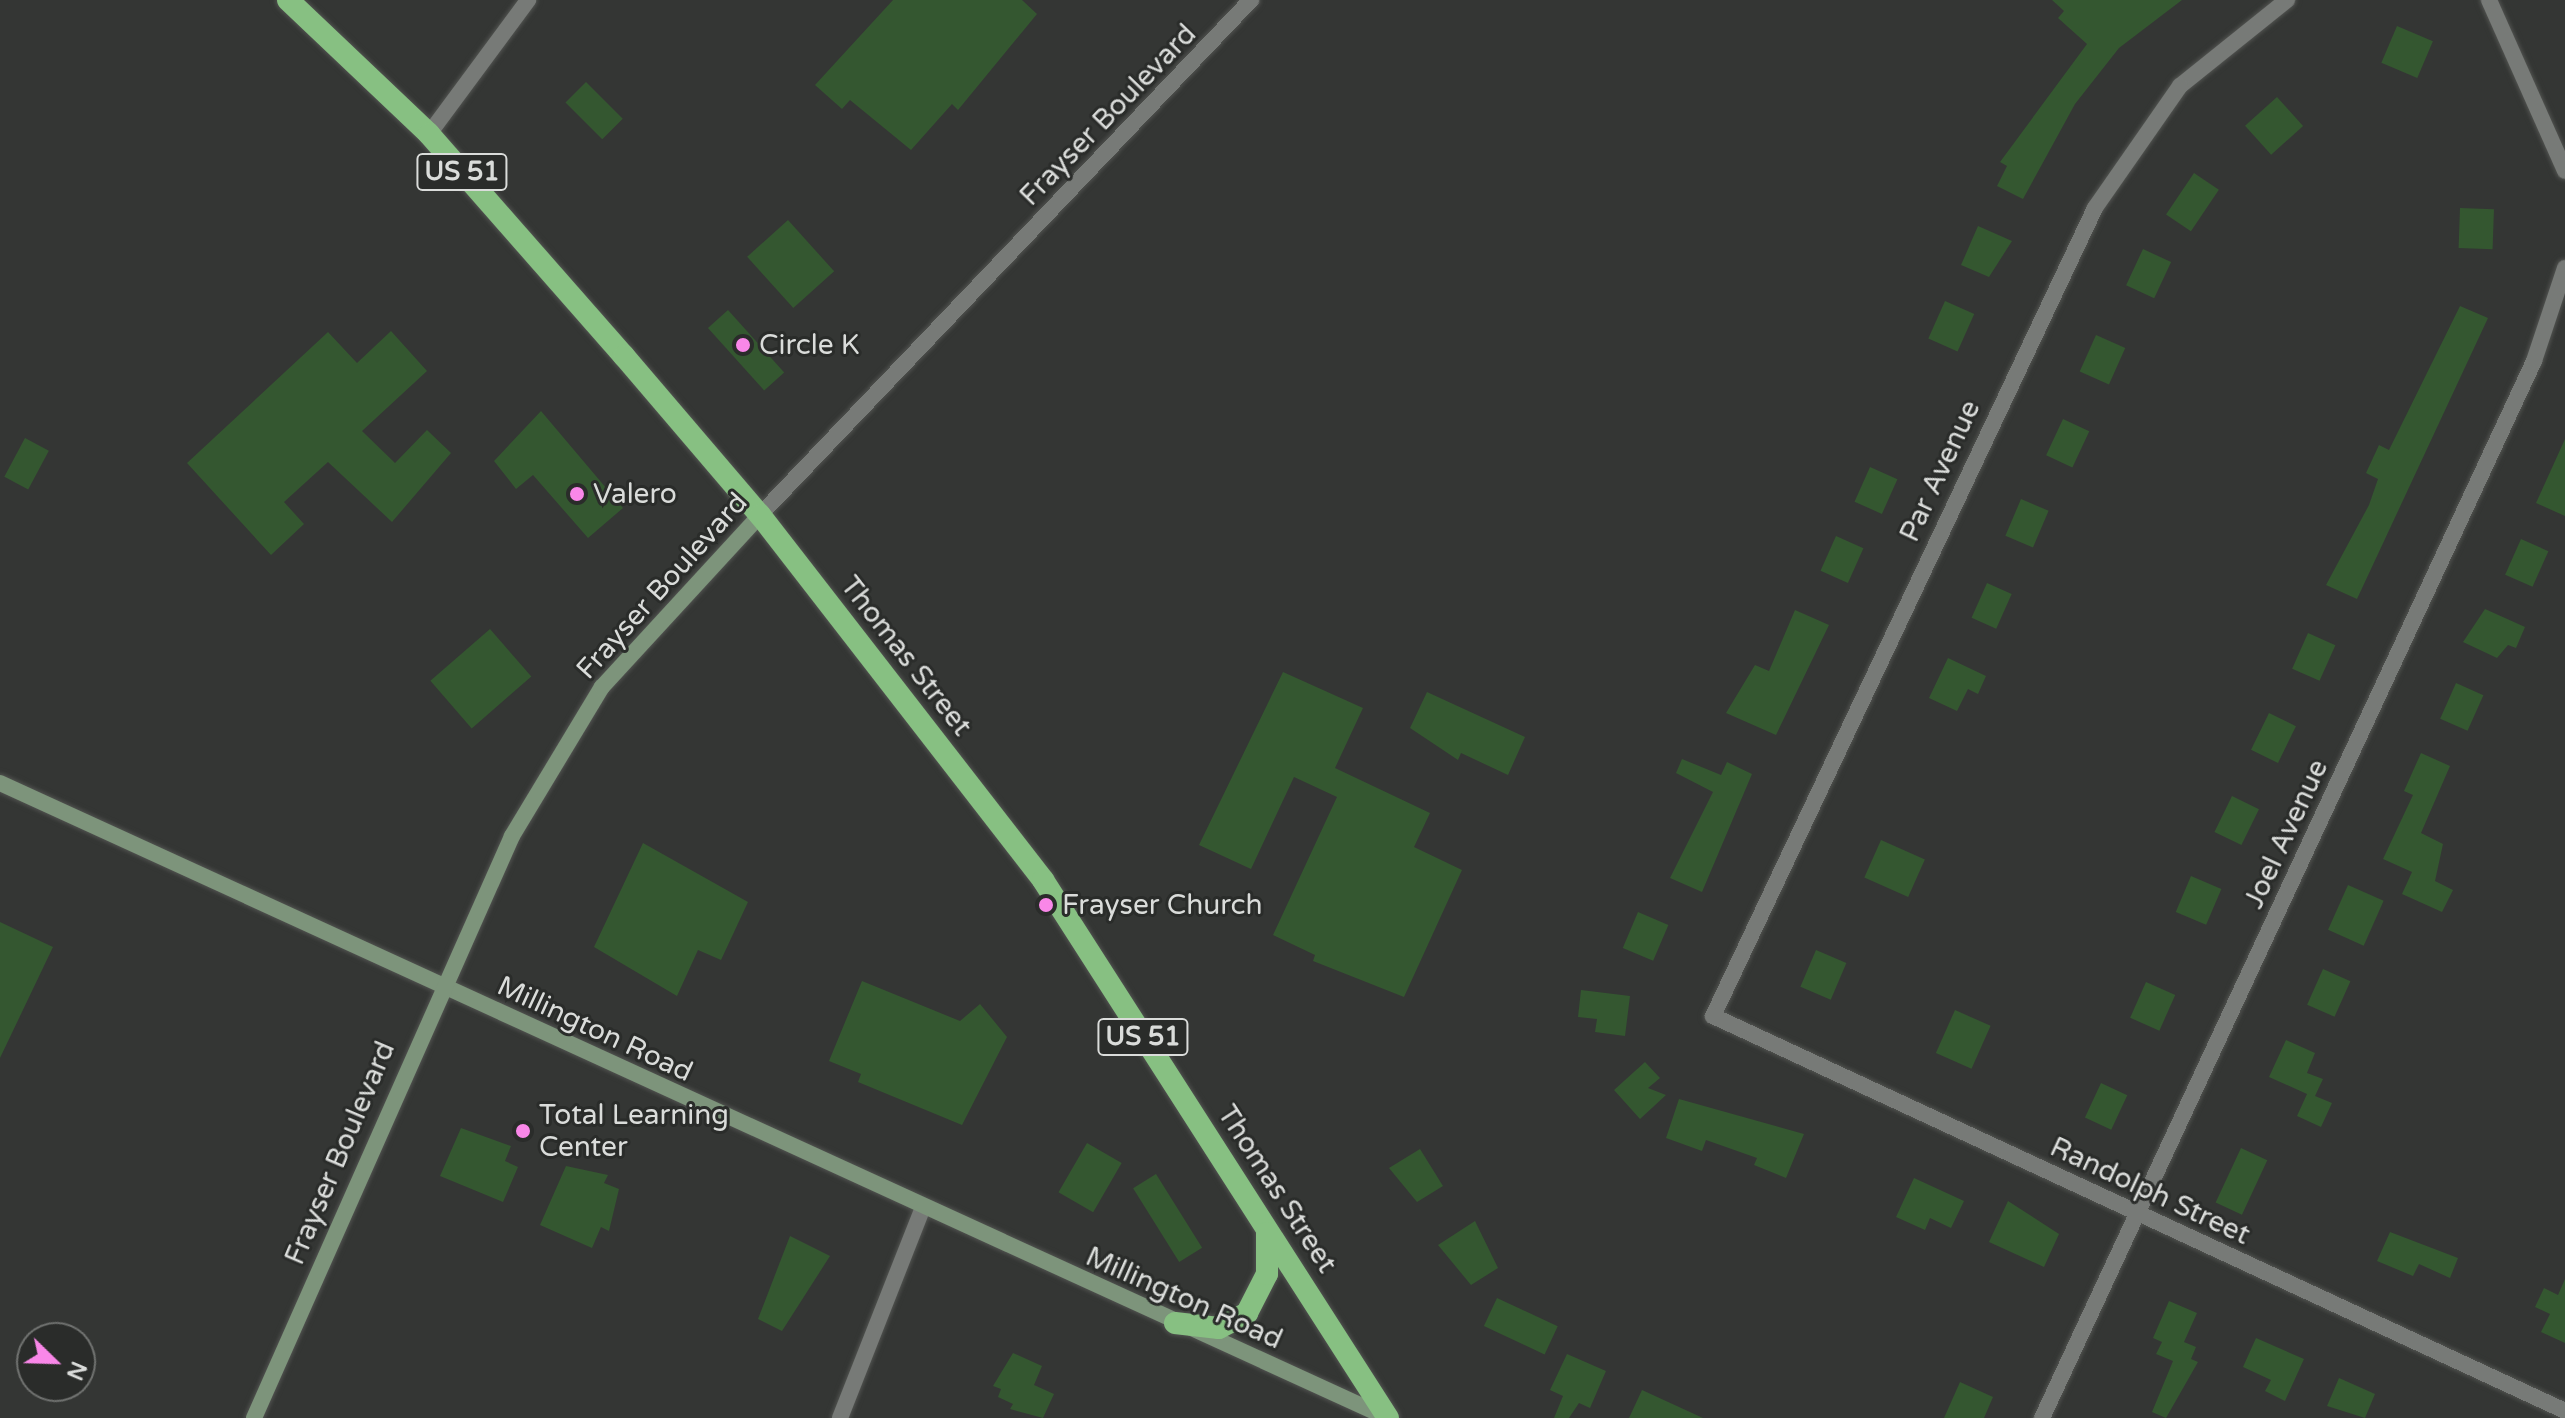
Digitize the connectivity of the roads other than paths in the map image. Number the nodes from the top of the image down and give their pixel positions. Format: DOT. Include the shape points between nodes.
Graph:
graph roads {
  1 [pos="288,0"];
  2 [pos="528,0"];
  3 [pos="1251,0"];
  4 [pos="2287,0"];
  5 [pos="2489,0"];
  6 [pos="429,134"];
  7 [pos="2565,171"];
  8 [pos="2565,268"];
  9 [pos="760,515"];
  10 [pos="0,783"];
  11 [pos="441,985"];
  12 [pos="1713,1016"];
  13 [pos="922,1210"];
  14 [pos="2138,1215"];
  15 [pos="1266,1228"];
  16 [pos="1175,1323"];
  17 [pos="2565,1411"];
  18 [pos="254,1418"];
  19 [pos="840,1418"];
  20 [pos="1388,1418"];
  21 [pos="2042,1418"];
  1 -- 6 [label="highway, Thomas Street / US 51"];
  2 -- 6 [label="street"];
  3 -- 9 [label="street, Frayser Boulevard"];
  4 -- 12 [label="street, Par Avenue" via="2180,86 2095,208"];
  5 -- 7 [label="street"];
  6 -- 9 [label="highway, Thomas Street / US 51"];
  8 -- 14 [label="street, Joel Avenue" via="2534,361"];
  9 -- 11 [label="main road, Frayser Boulevard" via="602,687 512,836"];
  9 -- 15 [label="highway, Thomas Street / US 51" via="1043,880"];
  10 -- 11 [label="main road, Millington Road"];
  11 -- 13 [label="main road, Millington Road"];
  11 -- 18 [label="main road, Frayser Boulevard"];
  12 -- 14 [label="street, Randolph Street"];
  13 -- 16 [label="main road, Millington Road"];
  13 -- 19 [label="street"];
  14 -- 17 [label="street, Randolph Street"];
  14 -- 21 [label="street, Joel Avenue"];
  15 -- 16 [label="highway" via="1267,1274 1247,1313 1219,1328"];
  15 -- 20 [label="highway, Thomas Street / US 51"];
  16 -- 20 [label="main road, Millington Road"];
}
